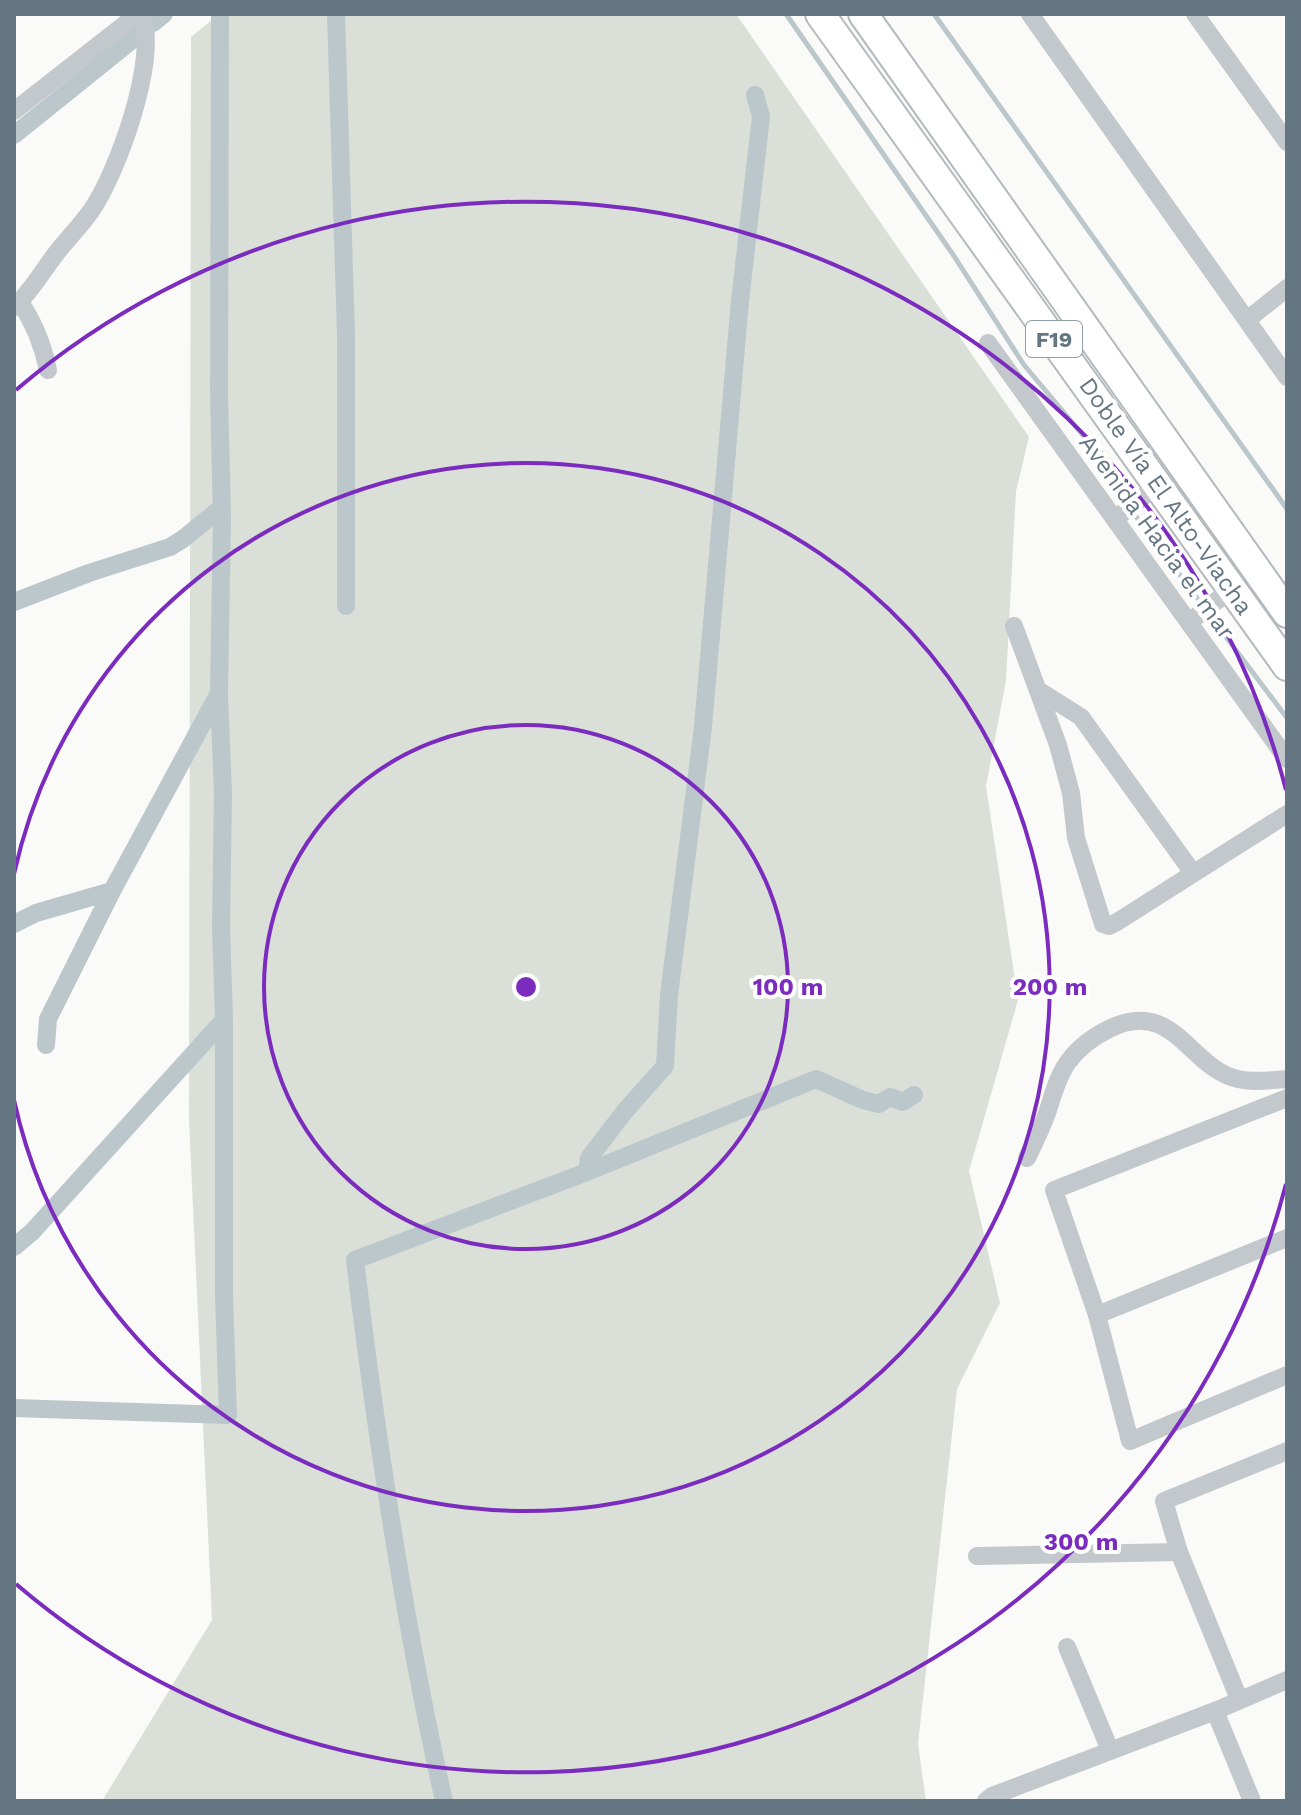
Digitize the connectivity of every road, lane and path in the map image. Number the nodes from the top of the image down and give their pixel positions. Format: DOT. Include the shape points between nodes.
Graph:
graph roads {
  1 [pos="139,14"];
  2 [pos="820,14"];
  3 [pos="863,14"];
  4 [pos="1030,14"];
  5 [pos="1195,14"];
  6 [pos="14,111"];
  7 [pos="1287,142"];
  8 [pos="1287,288"];
  9 [pos="17,304"];
  10 [pos="1247,320"];
  11 [pos="988,343"];
  12 [pos="48,370"];
  13 [pos="1287,377"];
  14 [pos="1158,485"];
  15 [pos="1115,519"];
  16 [pos="1232,589"];
  17 [pos="1287,613"];
  18 [pos="1189,622"];
  19 [pos="1014,626"];
  20 [pos="1287,666"];
  21 [pos="1038,690"];
  22 [pos="1287,759"];
  23 [pos="1287,814"];
  24 [pos="1193,873"];
  25 [pos="1287,1079"];
  26 [pos="1287,1098"];
  27 [pos="1027,1158"];
  28 [pos="1287,1238"];
  29 [pos="1097,1315"];
  30 [pos="1287,1375"];
  31 [pos="1287,1451"];
  32 [pos="1179,1552"];
  33 [pos="977,1556"];
  34 [pos="1067,1647"];
  35 [pos="1287,1680"];
  36 [pos="1239,1699"];
  37 [pos="1215,1711"];
  38 [pos="1110,1750"];
  39 [pos="986,1801"];
  40 [pos="1252,1801"];
  1 -- 6 [label="street"];
  1 -- 9 [label="street" via="147,38 142,73 114,171 91,211"];
  2 -- 14 [label="highway, Doble Vía El Alto-Viacha / F19"];
  3 -- 17 [label="highway, Doble Vía El Alto-Viacha / F19"];
  4 -- 10 [label="street"];
  5 -- 7 [label="street"];
  8 -- 10 [label="street"];
  9 -- 12 [label="street" via="32,320"];
  10 -- 13 [label="street"];
  11 -- 15 [label="street, Avenida Hacia el mar"];
  14 -- 15 [label="street"];
  14 -- 16 [label="highway, Doble Vía El Alto-Viacha / F19"];
  15 -- 18 [label="street, Avenida Hacia el mar"];
  16 -- 18 [label="street"];
  16 -- 20 [label="highway, Doble Vía El Alto-Viacha / F19"];
  18 -- 22 [label="street, Avenida Hacia el mar"];
  19 -- 21 [label="street"];
  21 -- 24 [label="street" via="1081,717"];
  21 -- 24 [label="street" via="1058,745 1076,838 1103,924 1117,922"];
  23 -- 24 [label="street"];
  25 -- 27 [label="street" via="1238,1079 1217,1070 1168,1028 1134,1021 1116,1026 1093,1037 1068,1062"];
  26 -- 29 [label="street" via="1054,1190"];
  28 -- 29 [label="street"];
  29 -- 30 [label="street" via="1130,1441"];
  31 -- 32 [label="street" via="1164,1501"];
  32 -- 33 [label="street"];
  32 -- 36 [label="street"];
  34 -- 38 [label="street"];
  35 -- 36 [label="street"];
  36 -- 37 [label="street"];
  37 -- 38 [label="street"];
  37 -- 40 [label="street"];
  38 -- 39 [label="street"];
}
